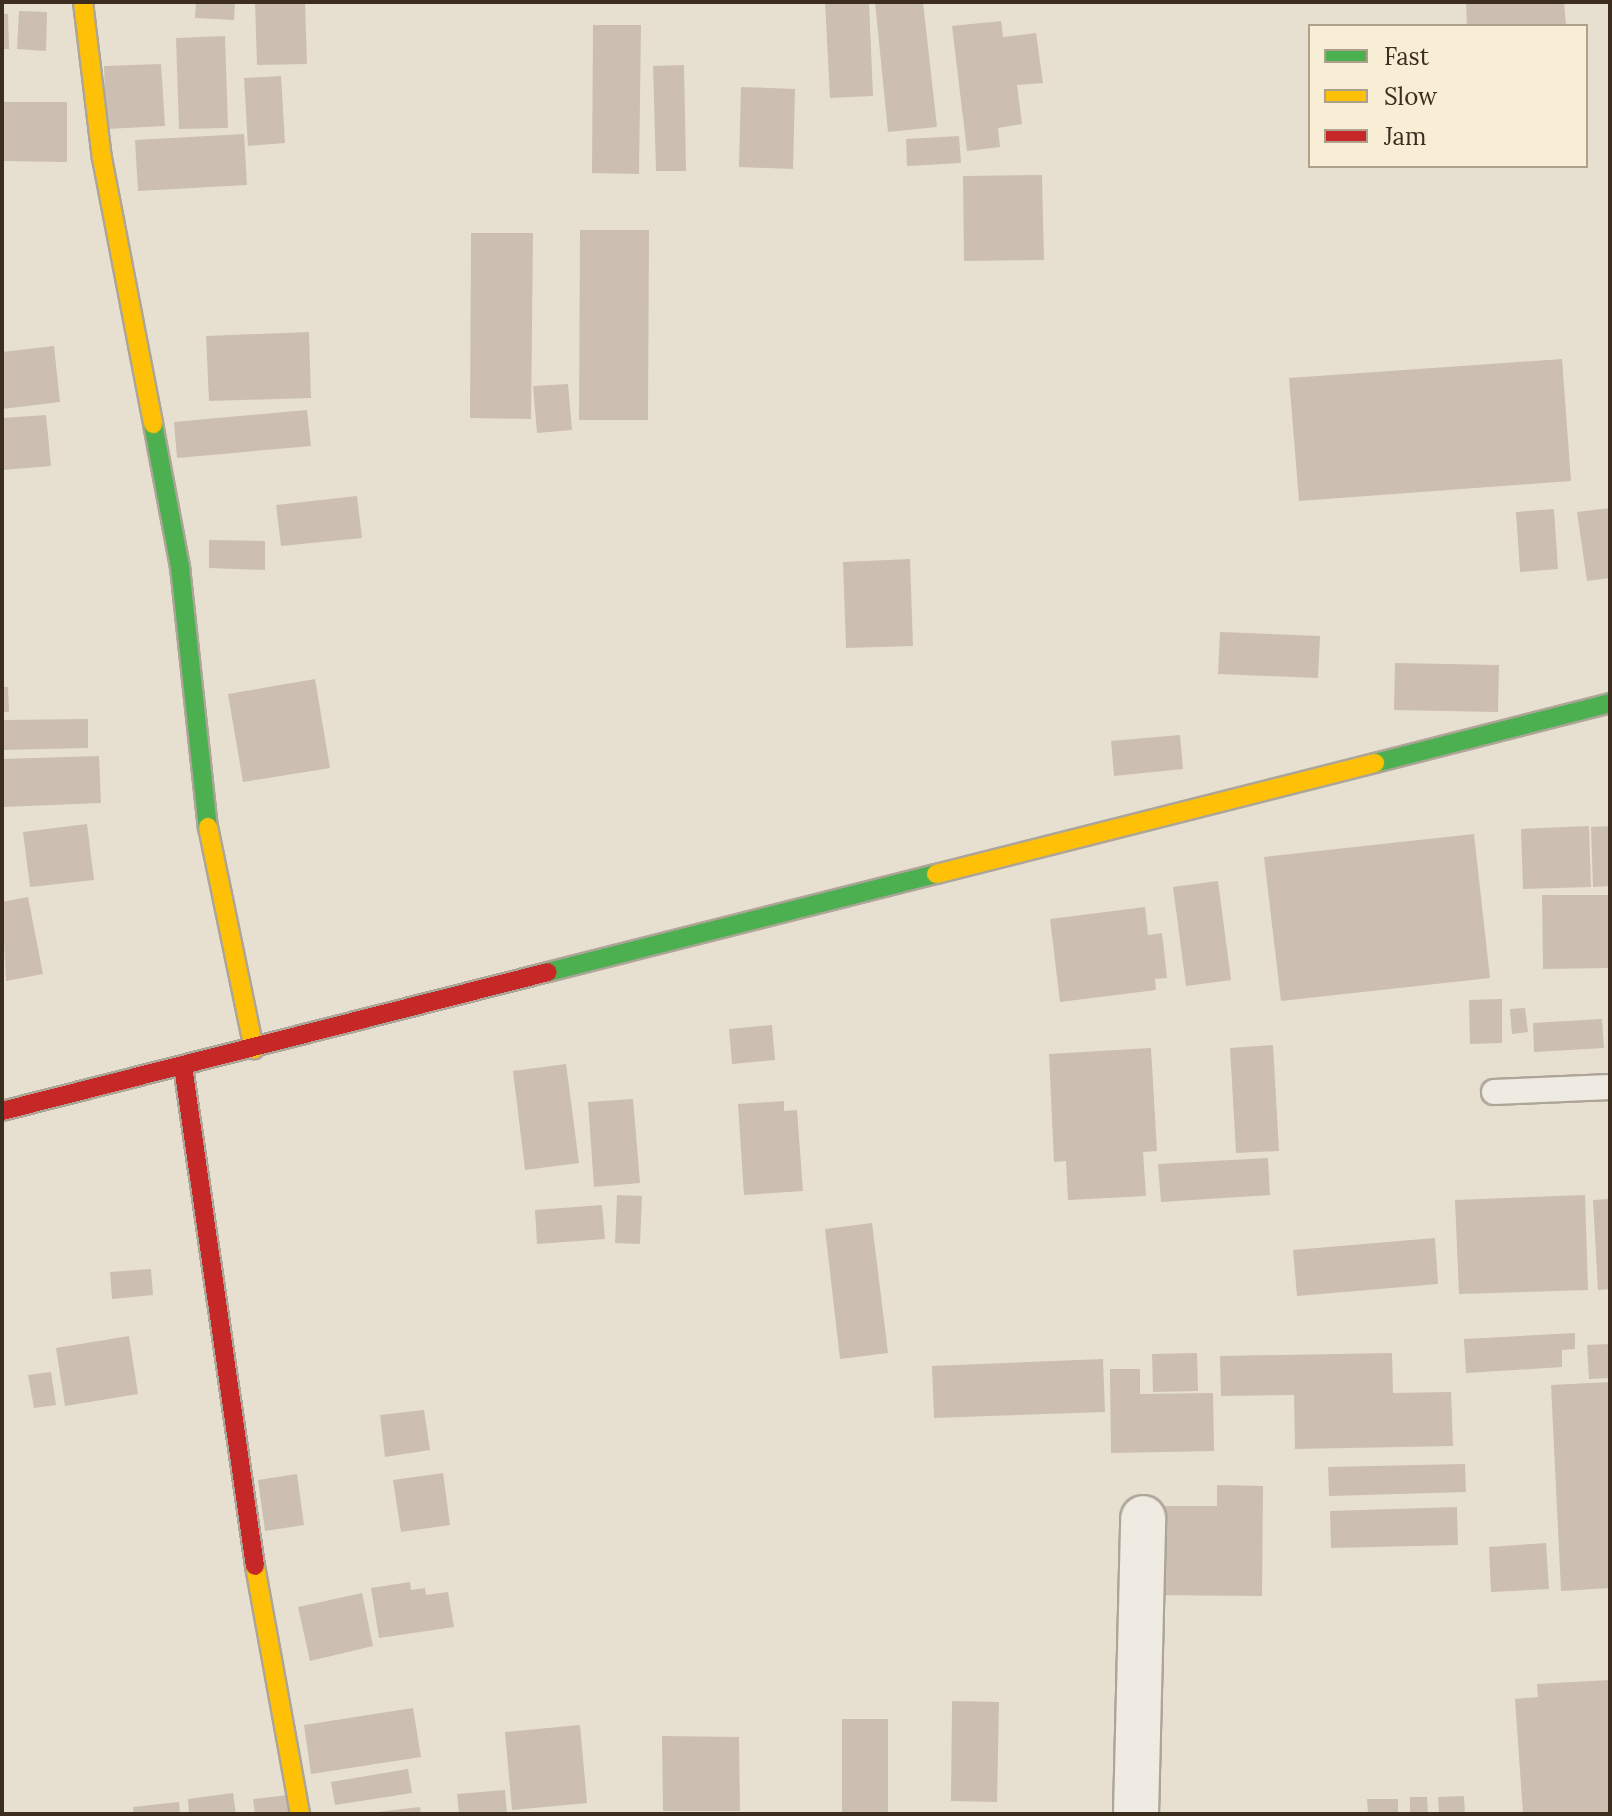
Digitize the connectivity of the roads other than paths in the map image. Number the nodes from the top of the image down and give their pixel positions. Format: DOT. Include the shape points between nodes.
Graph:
graph roads {
  1 [pos="83,2"];
  2 [pos="1610,703"];
  3 [pos="254,1049"];
  4 [pos="183,1066"];
  5 [pos="1610,1087"];
  6 [pos="1494,1092"];
  7 [pos="2,1111"];
  8 [pos="1143,1518"];
  9 [pos="300,1814"];
  10 [pos="1136,1814"];
  1 -- 3 [label="street" via="102,158 180,567 203,801"];
  2 -- 3 [label="street"];
  3 -- 4 [label="street"];
  4 -- 7 [label="street"];
  4 -- 9 [label="street" via="253,1556"];
  5 -- 6 [label="lane"];
  8 -- 10 [label="street"];
}
